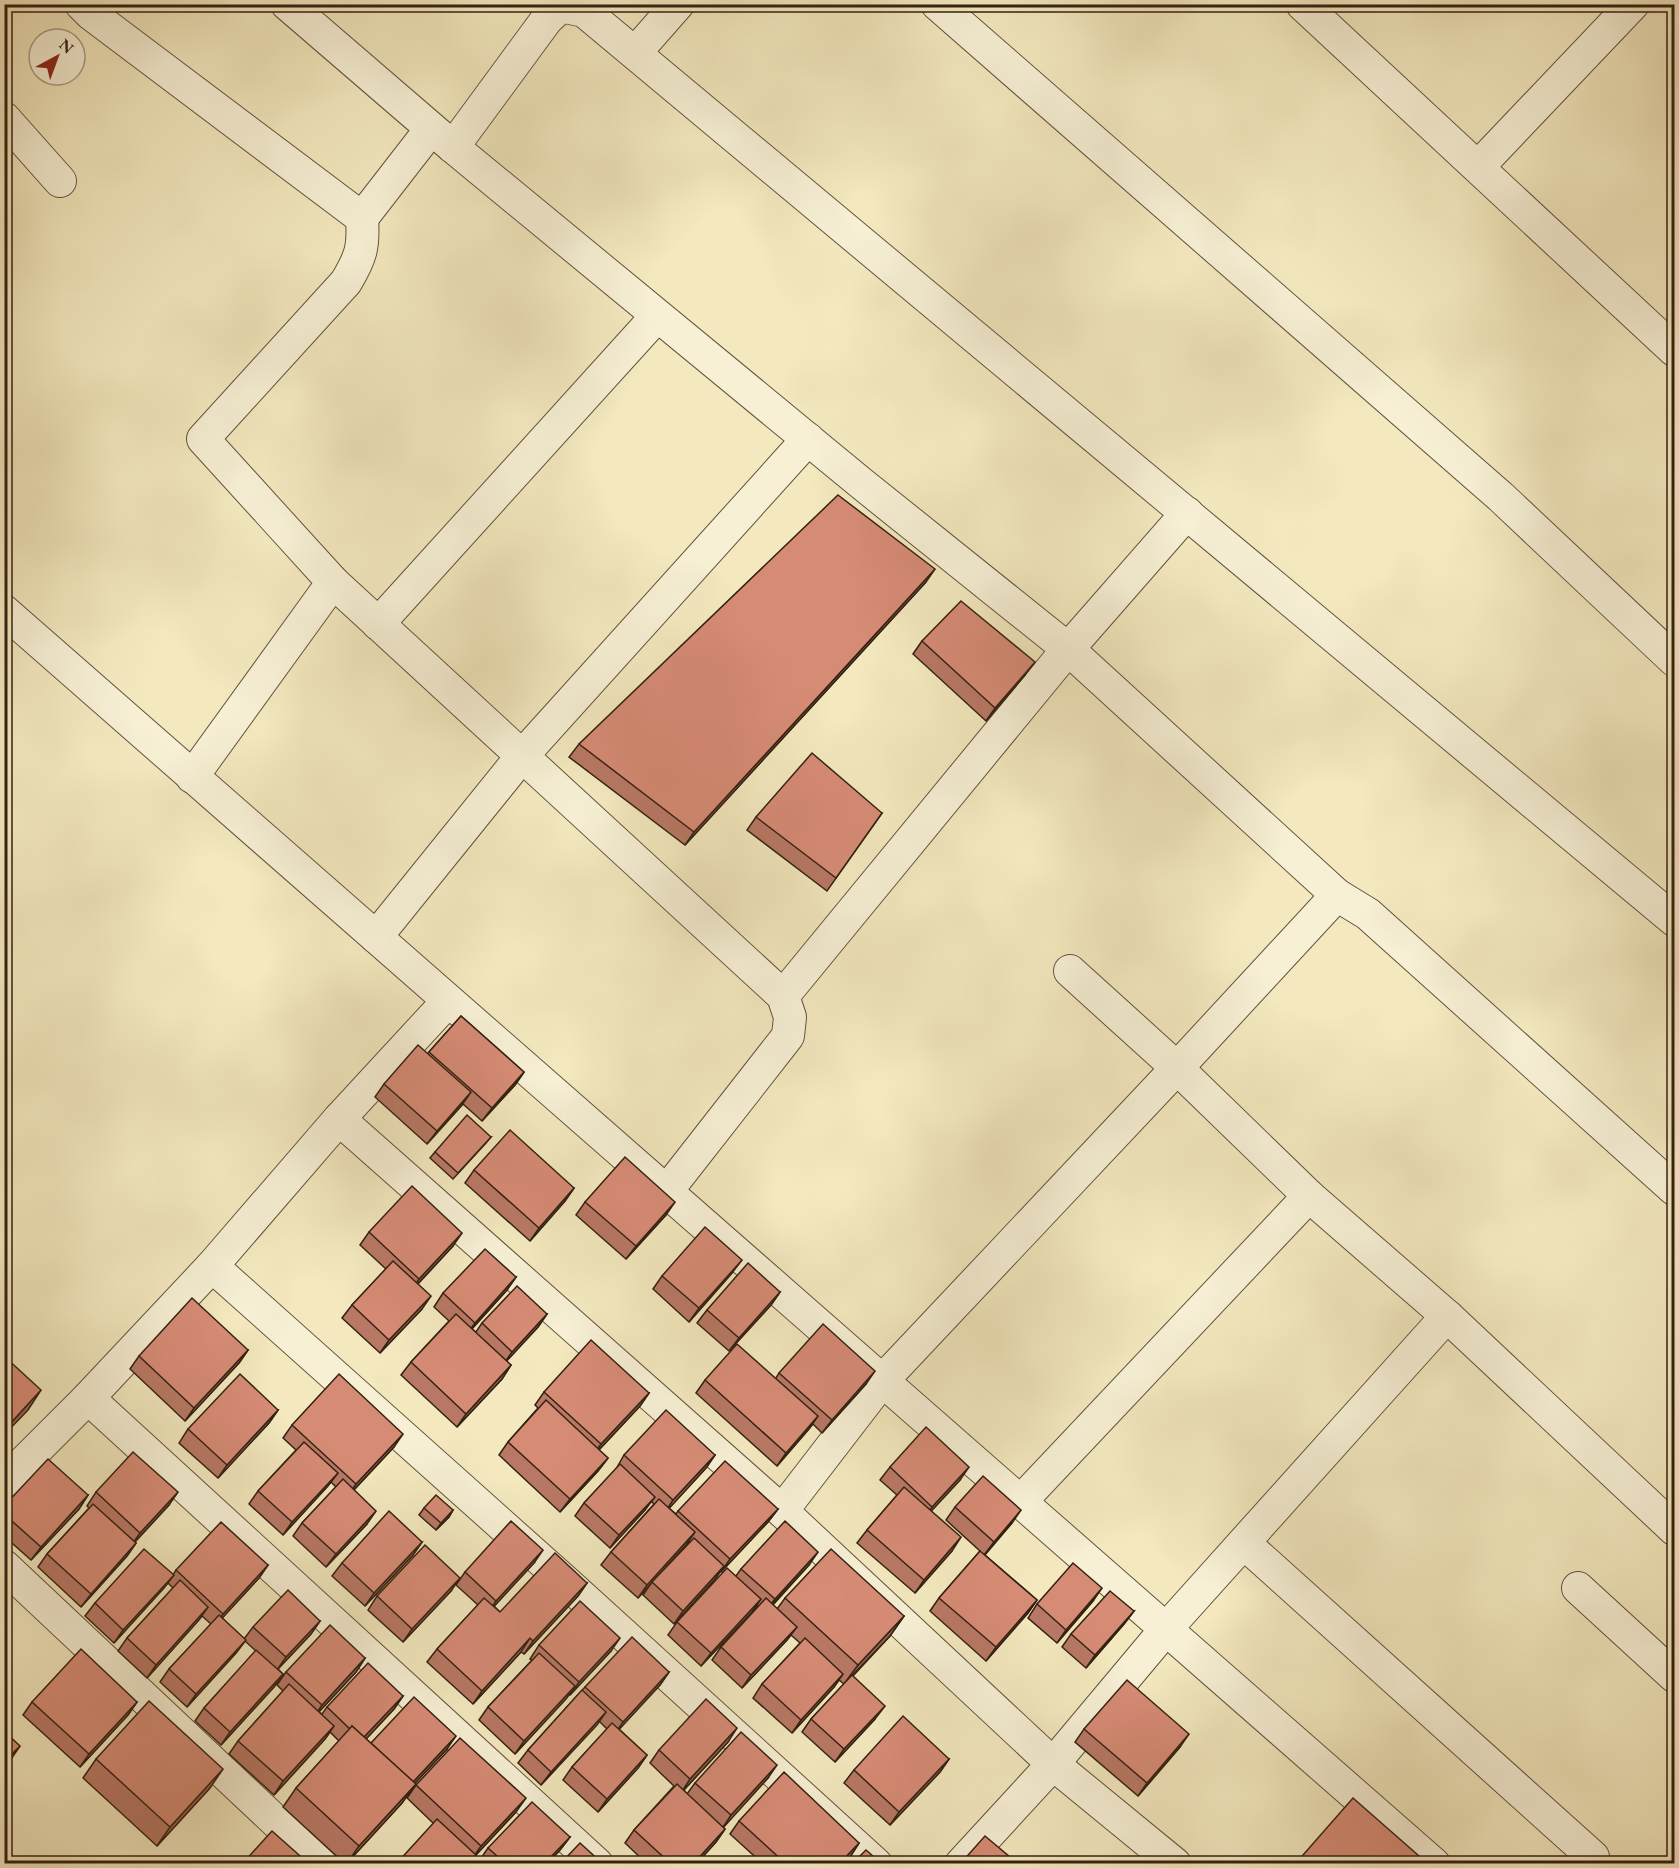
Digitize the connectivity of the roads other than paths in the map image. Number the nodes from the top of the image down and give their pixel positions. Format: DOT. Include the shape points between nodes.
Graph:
graph roads {
  1 [pos="81,4"];
  2 [pos="287,4"];
  3 [pos="678,4"];
  4 [pos="937,4"];
  5 [pos="1633,4"];
  6 [pos="1309,7"];
  7 [pos="635,53"];
  8 [pos="4,118"];
  9 [pos="442,138"];
  10 [pos="1478,167"];
  11 [pos="60,181"];
  12 [pos="362,218"];
  13 [pos="657,316"];
  14 [pos="1674,350"];
  15 [pos="808,439"];
  16 [pos="1186,513"];
  17 [pos="333,582"];
  18 [pos="4,611"];
  19 [pos="378,624"];
  20 [pos="1068,649"];
  21 [pos="1674,660"];
  22 [pos="522,756"];
  23 [pos="192,777"];
  24 [pos="1336,895"];
  25 [pos="1674,920"];
  26 [pos="376,937"];
  27 [pos="1070,971"];
  28 [pos="783,996"];
  29 [pos="448,1001"];
  30 [pos="1177,1068"];
  31 [pos="339,1119"];
  32 [pos="1674,1189"];
  33 [pos="666,1191"];
  34 [pos="1309,1196"];
  35 [pos="212,1266"];
  36 [pos="1447,1316"];
  37 [pos="882,1381"];
  38 [pos="88,1398"];
  39 [pos="4,1482"];
  40 [pos="1021,1501"];
  41 [pos="783,1511"];
  42 [pos="1674,1529"];
  43 [pos="1244,1543"];
  44 [pos="4,1566"];
  45 [pos="1578,1588"];
  46 [pos="1166,1629"];
  47 [pos="1674,1676"];
  48 [pos="1053,1764"];
  49 [pos="1593,1857"];
  50 [pos="321,1863"];
  51 [pos="597,1863"];
  52 [pos="876,1863"];
  53 [pos="961,1863"];
  54 [pos="1175,1863"];
  55 [pos="1434,1863"];
  1 -- 12 [label="street"];
  2 -- 9 [label="street"];
  3 -- 7 [label="street"];
  4 -- 21 [label="street" via="1501,497"];
  5 -- 10 [label="street"];
  6 -- 10 [label="street"];
  7 -- 9 [label="street" via="584,11 561,6"];
  7 -- 16 [label="street"];
  8 -- 11 [label="street"];
  9 -- 12 [label="street"];
  9 -- 13 [label="street"];
  10 -- 14 [label="street"];
  12 -- 17 [label="street" via="363,242 358,262 346,282 203,439"];
  13 -- 15 [label="street"];
  13 -- 19 [label="street"];
  15 -- 20 [label="street"];
  15 -- 22 [label="street"];
  16 -- 20 [label="street"];
  16 -- 25 [label="street"];
  17 -- 19 [label="street"];
  17 -- 23 [label="street"];
  18 -- 23 [label="street"];
  19 -- 22 [label="street"];
  20 -- 24 [label="street"];
  20 -- 28 [label="street"];
  22 -- 26 [label="street"];
  22 -- 28 [label="street"];
  23 -- 26 [label="street"];
  24 -- 30 [label="street"];
  24 -- 32 [label="street" via="1368,914"];
  26 -- 29 [label="street"];
  27 -- 30 [label="street"];
  28 -- 33 [label="street" via="790,1017 788,1036"];
  29 -- 31 [label="street"];
  29 -- 33 [label="street"];
  30 -- 34 [label="street"];
  30 -- 37 [label="street"];
  31 -- 35 [label="street"];
  31 -- 41 [label="street"];
  33 -- 37 [label="street"];
  34 -- 36 [label="street"];
  34 -- 40 [label="street"];
  35 -- 38 [label="street"];
  35 -- 52 [label="street"];
  36 -- 42 [label="street"];
  36 -- 43 [label="street"];
  37 -- 40 [label="street"];
  37 -- 41 [label="street"];
  38 -- 39 [label="street"];
  38 -- 51 [label="street"];
  40 -- 46 [label="street"];
  41 -- 48 [label="street"];
  43 -- 46 [label="street"];
  43 -- 49 [label="street"];
  44 -- 50 [label="street"];
  45 -- 47 [label="street"];
  46 -- 48 [label="street"];
  46 -- 55 [label="street"];
  48 -- 53 [label="street"];
  48 -- 54 [label="street"];
}
